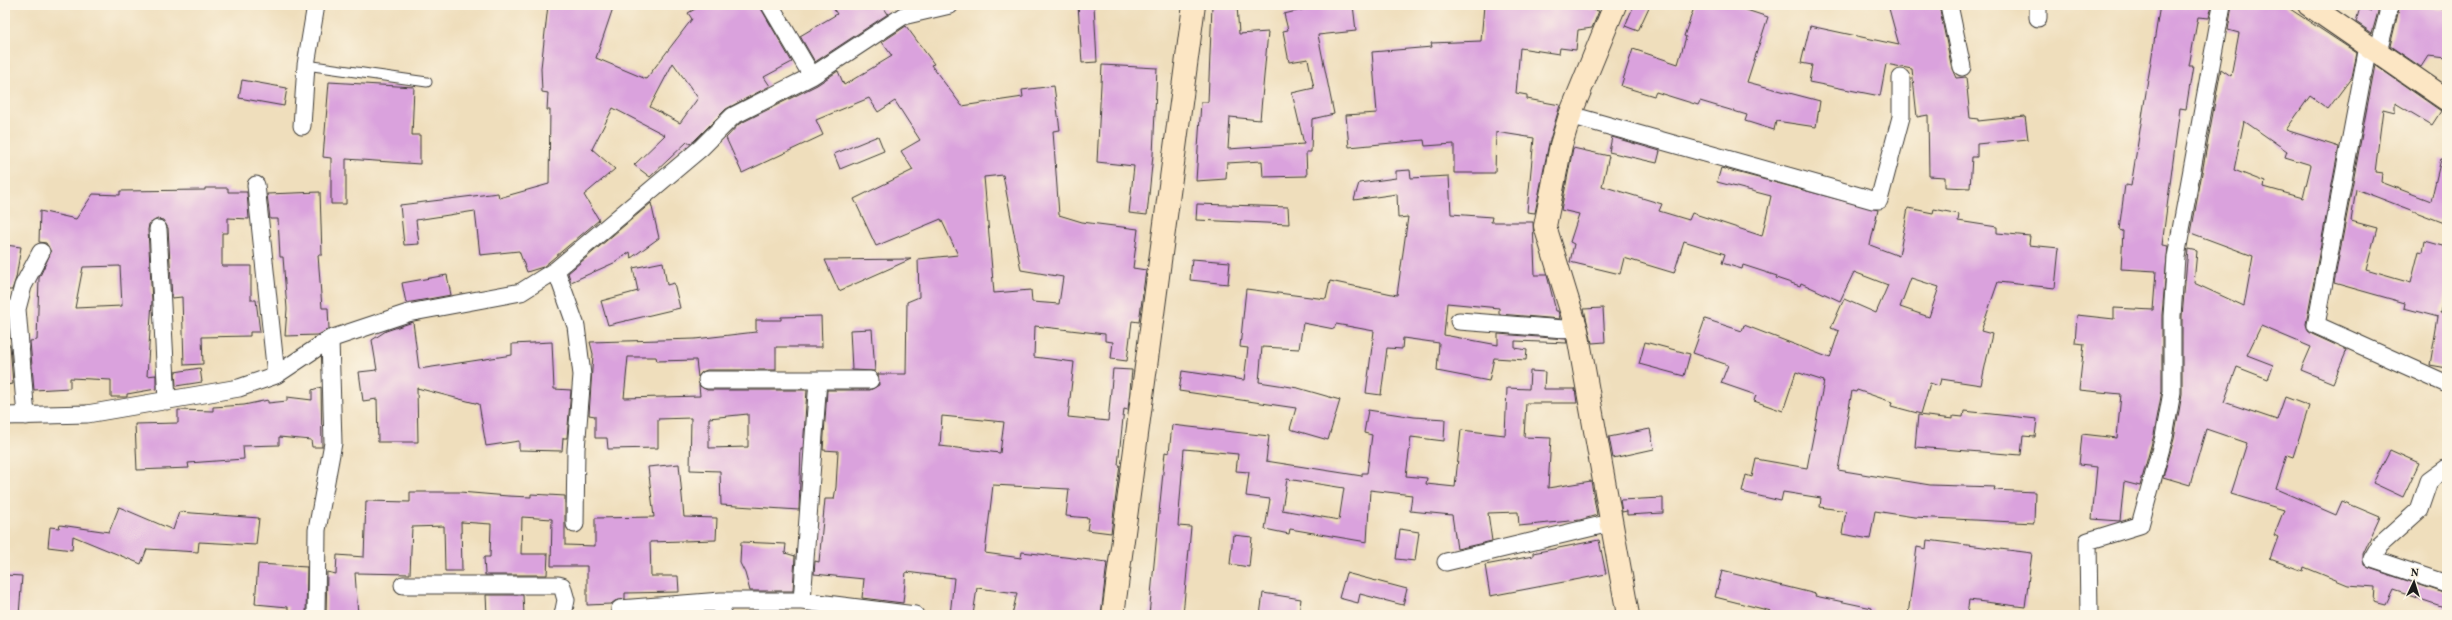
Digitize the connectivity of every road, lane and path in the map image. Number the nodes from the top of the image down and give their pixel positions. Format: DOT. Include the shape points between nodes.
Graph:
graph roads {
  1 [pos="316,5"];
  2 [pos="770,5"];
  3 [pos="950,5"];
  4 [pos="1194,5"];
  5 [pos="1615,5"];
  6 [pos="1949,5"];
  7 [pos="2222,5"];
  8 [pos="2309,5"];
  9 [pos="2390,5"];
  10 [pos="2373,49"];
  11 [pos="306,66"];
  12 [pos="1962,67"];
  13 [pos="812,76"];
  14 [pos="1901,78"];
  15 [pos="427,82"];
  16 [pos="2447,100"];
  17 [pos="1570,115"];
  18 [pos="302,126"];
  19 [pos="256,184"];
  20 [pos="158,229"];
  21 [pos="41,252"];
  22 [pos="556,270"];
  23 [pos="1459,321"];
  24 [pos="1577,330"];
  25 [pos="330,339"];
  26 [pos="276,375"];
  27 [pos="707,380"];
  28 [pos="818,380"];
  29 [pos="870,380"];
  30 [pos="2447,384"];
  31 [pos="167,401"];
  32 [pos="5,416"];
  33 [pos="26,416"];
  34 [pos="2447,468"];
  35 [pos="1610,523"];
  36 [pos="575,524"];
  37 [pos="1446,562"];
  38 [pos="2447,584"];
  39 [pos="403,585"];
  40 [pos="808,606"];
  41 [pos="721,608"];
  42 [pos="620,609"];
  43 [pos="657,611"];
  44 [pos="316,615"];
  45 [pos="563,615"];
  46 [pos="915,615"];
  47 [pos="1113,615"];
  48 [pos="1628,615"];
  49 [pos="2089,615"];
  1 -- 11 [label="street"];
  2 -- 13 [label="street"];
  3 -- 13 [label="street" via="903,16"];
  4 -- 47 [label="street"];
  5 -- 17 [label="street"];
  6 -- 12 [label="street"];
  7 -- 49 [label="street" via="2176,257 2172,316 2172,392 2164,437 2140,525 2088,541"];
  8 -- 10 [label="street"];
  9 -- 10 [label="street"];
  10 -- 16 [label="street"];
  10 -- 30 [label="street" via="2316,325"];
  11 -- 15 [label="lane"];
  11 -- 18 [label="street"];
  13 -- 22 [label="street" via="733,116 702,148"];
  14 -- 17 [label="street" via="1900,117 1879,200"];
  17 -- 24 [label="street" via="1561,145 1545,226"];
  19 -- 26 [label="street"];
  20 -- 31 [label="street"];
  21 -- 33 [label="street" via="22,286 17,309"];
  22 -- 25 [label="street" via="521,292 408,313"];
  22 -- 36 [label="street" via="576,326 582,375 576,449"];
  23 -- 24 [label="street"];
  24 -- 35 [label="street"];
  25 -- 26 [label="street"];
  25 -- 44 [label="street" via="333,443 317,530"];
  26 -- 31 [label="street" via="239,388"];
  27 -- 28 [label="street"];
  28 -- 29 [label="street"];
  28 -- 40 [label="street"];
  31 -- 33 [label="street" via="88,414"];
  32 -- 33 [label="street"];
  34 -- 38 [label="street" via="2429,481 2419,510 2380,545 2372,559"];
  35 -- 37 [label="street"];
  35 -- 48 [label="street"];
  39 -- 45 [label="street" via="558,585 566,592"];
  40 -- 41 [label="street"];
  40 -- 46 [label="street"];
  41 -- 43 [label="street"];
  42 -- 43 [label="street"];
}
